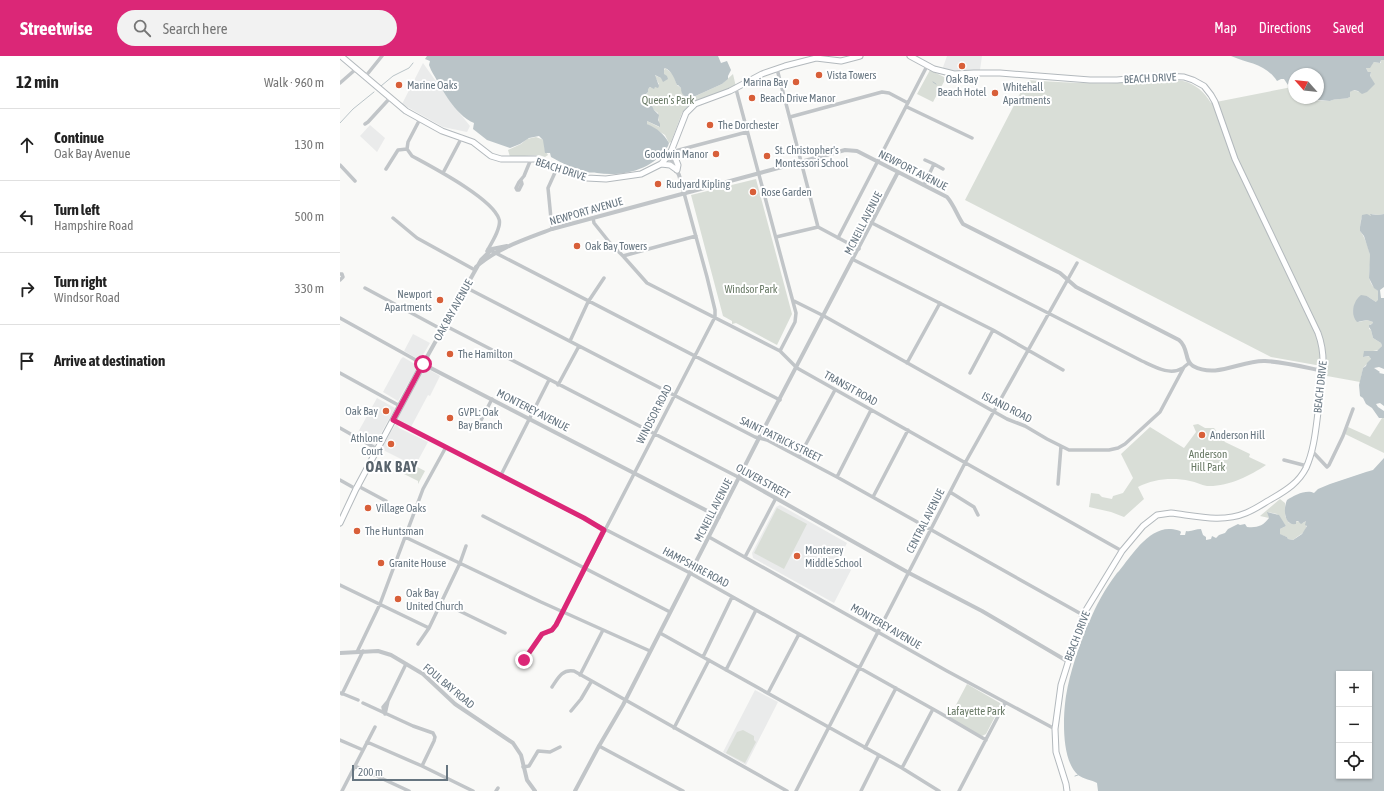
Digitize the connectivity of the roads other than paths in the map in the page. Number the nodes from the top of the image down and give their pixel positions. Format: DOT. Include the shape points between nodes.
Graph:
graph roads {
  1 [pos="341,56"];
  2 [pos="382,56"];
  3 [pos="860,56"];
  4 [pos="912,56"];
  5 [pos="928,66"];
  6 [pos="356,69"];
  7 [pos="777,69"];
  8 [pos="365,76"];
  9 [pos="340,83"];
  10 [pos="736,89"];
  11 [pos="390,98"];
  12 [pos="908,105"];
  13 [pos="790,117"];
  14 [pos="420,119"];
  15 [pos="365,124"];
  16 [pos="747,132"];
  17 [pos="462,137"];
  18 [pos="972,138"];
  19 [pos="407,149"];
  20 [pos="671,153"];
  21 [pos="531,159"];
  22 [pos="925,160"];
  23 [pos="802,162"];
  24 [pos="878,162"];
  25 [pos="661,164"];
  26 [pos="934,164"];
  27 [pos="340,165"];
  28 [pos="557,168"];
  29 [pos="386,169"];
  30 [pos="942,169"];
  31 [pos="677,170"];
  32 [pos="898,172"];
  33 [pos="443,173"];
  34 [pos="759,173"];
  35 [pos="521,180"];
  36 [pos="355,181"];
  37 [pos="924,185"];
  38 [pos="684,193"];
  39 [pos="393,218"];
  40 [pos="593,218"];
  41 [pos="872,223"];
  42 [pos="818,227"];
  43 [pos="552,229"];
  44 [pos="696,236"];
  45 [pos="776,237"];
  46 [pos="838,238"];
  47 [pos="514,244"];
  48 [pos="859,249"];
  49 [pos="490,250"];
  50 [pos="496,253"];
  51 [pos="623,256"];
  52 [pos="854,260"];
  53 [pos="1077,263"];
  54 [pos="475,269"];
  55 [pos="340,274"];
  56 [pos="604,278"];
  57 [pos="340,280"];
  58 [pos="1067,281"];
  59 [pos="465,287"];
  60 [pos="365,288"];
  61 [pos="794,301"];
  62 [pos="588,302"];
  63 [pos="940,303"];
  64 [pos="1049,313"];
  65 [pos="824,316"];
  66 [pos="715,317"];
  67 [pos="340,318"];
  68 [pos="444,325"];
  69 [pos="442,329"];
  70 [pos="993,330"];
  71 [pos="570,341"];
  72 [pos="579,346"];
  73 [pos="1029,350"];
  74 [pos="780,351"];
  75 [pos="695,356"];
  76 [pos="1189,362"];
  77 [pos="907,363"];
  78 [pos="423,364"];
  79 [pos="1184,367"];
  80 [pos="797,368"];
  81 [pos="1063,370"];
  82 [pos="1323,371"];
  83 [pos="340,373"];
  84 [pos="970,373"];
  85 [pos="549,380"];
  86 [pos="558,385"];
  87 [pos="835,390"];
  88 [pos="674,395"];
  89 [pos="492,399"];
  90 [pos="780,400"];
  91 [pos="400,406"];
  92 [pos="1353,409"];
  93 [pos="872,410"];
  94 [pos="994,412"];
  95 [pos="530,419"];
  96 [pos="393,420"];
  97 [pos="340,428"];
  98 [pos="477,428"];
  99 [pos="908,430"];
  100 [pos="654,434"];
  101 [pos="760,438"];
  102 [pos="1060,446"];
  103 [pos="446,447"];
  104 [pos="377,449"];
  105 [pos="1312,451"];
  106 [pos="799,457"];
  107 [pos="1284,460"];
  108 [pos="965,463"];
  109 [pos="1307,466"];
  110 [pos="635,473"];
  111 [pos="501,475"];
  112 [pos="837,477"];
  113 [pos="740,478"];
  114 [pos="340,480"];
  115 [pos="1058,484"];
  116 [pos="357,488"];
  117 [pos="950,492"];
  118 [pos="872,497"];
  119 [pos="776,498"];
  120 [pos="386,501"];
  121 [pos="978,515"];
  122 [pos="483,516"];
  123 [pos="719,517"];
  124 [pos="340,523"];
  125 [pos="604,530"];
  126 [pos="931,530"];
  127 [pos="405,537"];
  128 [pos="709,537"];
  129 [pos="466,546"];
  130 [pos="1122,551"];
  131 [pos="745,557"];
  132 [pos="460,563"];
  133 [pos="585,568"];
  134 [pos="690,573"];
  135 [pos="909,573"];
  136 [pos="340,585"];
  137 [pos="732,597"];
  138 [pos="441,602"];
  139 [pos="380,604"];
  140 [pos="756,610"];
  141 [pos="563,612"];
  142 [pos="670,612"];
  143 [pos="1083,615"];
  144 [pos="429,628"];
  145 [pos="603,630"];
  146 [pos="878,632"];
  147 [pos="505,633"];
  148 [pos="660,633"];
  149 [pos="799,634"];
  150 [pos="418,644"];
  151 [pos="363,651"];
  152 [pos="650,651"];
  153 [pos="357,652"];
  154 [pos="340,653"];
  155 [pos="703,657"];
  156 [pos="524,660"];
  157 [pos="709,660"];
  158 [pos="1067,661"];
  159 [pos="406,664"];
  160 [pos="860,668"];
  161 [pos="726,670"];
  162 [pos="580,675"];
  163 [pos="591,682"];
  164 [pos="552,687"];
  165 [pos="896,688"];
  166 [pos="341,693"];
  167 [pos="768,693"];
  168 [pos="358,700"];
  169 [pos="626,700"];
  170 [pos="1005,702"];
  171 [pos="363,703"];
  172 [pos="933,709"];
  173 [pos="571,711"];
  174 [pos="386,714"];
  175 [pos="375,727"];
  176 [pos="674,728"];
  177 [pos="829,728"];
  178 [pos="1055,729"];
  179 [pos="340,740"];
  180 [pos="986,740"];
  181 [pos="367,742"];
  182 [pos="599,746"];
  183 [pos="560,747"];
  184 [pos="865,748"];
  185 [pos="363,750"];
  186 [pos="879,755"];
  187 [pos="355,766"];
  188 [pos="422,766"];
  189 [pos="523,767"];
  190 [pos="902,768"];
  191 [pos="342,788"];
  192 [pos="410,791"];
  193 [pos="473,791"];
  194 [pos="535,791"];
  195 [pos="575,791"];
  196 [pos="683,791"];
  197 [pos="786,791"];
  198 [pos="796,791"];
  199 [pos="861,791"];
  200 [pos="939,791"];
  201 [pos="959,791"];
  202 [pos="1067,791"];
  1 -- 6 [label="main road, BEACH DRIVE"];
  2 -- 8 [label="street"];
  3 -- 7 [label="main road, BEACH DRIVE" via="841,61 816,58"];
  4 -- 5 [label="main road, BEACH DRIVE"];
  5 -- 12 [label="street"];
  5 -- 82 [label="main road, BEACH DRIVE" via="954,74 1000,73 1053,78 1103,80 1178,76 1204,86 1215,102 1235,159 1318,332 1323,351"];
  6 -- 8 [label="main road, BEACH DRIVE"];
  6 -- 9 [label="street"];
  7 -- 10 [label="main road, BEACH DRIVE" via="762,74"];
  7 -- 13 [label="street"];
  8 -- 11 [label="main road, BEACH DRIVE"];
  10 -- 16 [label="street"];
  10 -- 20 [label="main road, BEACH DRIVE" via="690,107"];
  11 -- 14 [label="main road, BEACH DRIVE"];
  11 -- 15 [label="street"];
  12 -- 13 [label="street" via="889,93 882,92"];
  12 -- 18 [label="street"];
  12 -- 24 [label="street"];
  13 -- 23 [label="street"];
  14 -- 17 [label="main road, BEACH DRIVE" via="442,131"];
  14 -- 19 [label="street"];
  16 -- 20 [label="street"];
  16 -- 34 [label="street"];
  17 -- 21 [label="main road, BEACH DRIVE" via="496,158"];
  17 -- 33 [label="street"];
  19 -- 29 [label="street" via="398,150"];
  19 -- 33 [label="street" via="412,156"];
  20 -- 25 [label="main road, BEACH DRIVE"];
  20 -- 31 [label="main road" via="678,165"];
  21 -- 28 [label="main road, BEACH DRIVE"];
  21 -- 35 [label="street"];
  22 -- 26 [label="street"];
  23 -- 24 [label="street, NEWPORT AVENUE" via="850,150"];
  23 -- 34 [label="street, NEWPORT AVENUE"];
  23 -- 42 [label="street"];
  24 -- 32 [label="street, NEWPORT AVENUE"];
  24 -- 46 [label="street"];
  25 -- 28 [label="main road, BEACH DRIVE" via="634,176 606,179 587,178"];
  25 -- 31 [label="main road" via="670,165"];
  26 -- 30 [label="street"];
  26 -- 37 [label="street"];
  27 -- 36 [label="street"];
  28 -- 43 [label="street" via="548,188"];
  31 -- 38 [label="street"];
  32 -- 37 [label="street, NEWPORT AVENUE"];
  32 -- 41 [label="street, MCNEILL AVENUE"];
  33 -- 49 [label="street" via="478,195 497,215 499,225"];
  34 -- 38 [label="street, NEWPORT AVENUE"];
  34 -- 45 [label="street"];
  37 -- 58 [label="street, NEWPORT AVENUE" via="947,197 963,224 1060,273"];
  38 -- 40 [label="street, NEWPORT AVENUE"];
  38 -- 44 [label="street"];
  39 -- 54 [label="street" via="417,238"];
  40 -- 43 [label="street, NEWPORT AVENUE"];
  40 -- 51 [label="street, TRANSIT ROAD" via="594,223"];
  41 -- 48 [label="street, MCNEILL AVENUE"];
  41 -- 64 [label="street"];
  42 -- 45 [label="street"];
  42 -- 46 [label="street"];
  43 -- 47 [label="street, NEWPORT AVENUE"];
  44 -- 51 [label="street"];
  44 -- 66 [label="street"];
  45 -- 61 [label="street"];
  46 -- 48 [label="street"];
  47 -- 49 [label="street"];
  47 -- 50 [label="street, NEWPORT AVENUE"];
  48 -- 52 [label="street, MCNEILL AVENUE"];
  49 -- 50 [label="street"];
  49 -- 54 [label="street, OAK BAY AVENUE"];
  50 -- 54 [label="street, NEWPORT AVENUE"];
  50 -- 62 [label="street"];
  51 -- 66 [label="street, TRANSIT ROAD" via="647,282"];
  52 -- 63 [label="street"];
  52 -- 65 [label="street, MCNEILL AVENUE"];
  53 -- 58 [label="street, CENTRAL AVENUE"];
  54 -- 59 [label="street, OAK BAY AVENUE"];
  55 -- 57 [label="street" via="344,277"];
  56 -- 62 [label="street"];
  58 -- 64 [label="street, CENTRAL AVENUE"];
  58 -- 76 [label="street, NEWPORT AVENUE" via="1179,340 1185,347"];
  59 -- 68 [label="street, OAK BAY AVENUE"];
  59 -- 71 [label="street, SAINT PATRICK STREET"];
  60 -- 69 [label="street"];
  61 -- 65 [label="street, ISLAND ROAD"];
  61 -- 74 [label="street" via="796,318"];
  62 -- 71 [label="street"];
  62 -- 75 [label="street"];
  63 -- 70 [label="street"];
  63 -- 77 [label="street"];
  64 -- 73 [label="street, CENTRAL AVENUE"];
  64 -- 79 [label="street" via="1163,370 1174,371"];
  65 -- 77 [label="street, ISLAND ROAD"];
  65 -- 80 [label="street, MCNEILL AVENUE"];
  66 -- 74 [label="street, TRANSIT ROAD"];
  66 -- 75 [label="street, WINDSOR ROAD"];
  67 -- 78 [label="street, MONTEREY AVENUE"];
  68 -- 69 [label="street, OAK BAY AVENUE"];
  68 -- 85 [label="street, OLIVER STREET"];
  69 -- 78 [label="street, OAK BAY AVENUE"];
  70 -- 73 [label="street"];
  70 -- 84 [label="street"];
  71 -- 72 [label="street, SAINT PATRICK STREET"];
  72 -- 86 [label="street"];
  72 -- 88 [label="street, SAINT PATRICK STREET"];
  73 -- 81 [label="street"];
  73 -- 94 [label="street, CENTRAL AVENUE"];
  74 -- 80 [label="street, TRANSIT ROAD"];
  75 -- 88 [label="street, WINDSOR ROAD"];
  75 -- 90 [label="street"];
  76 -- 79 [label="street, ISLAND ROAD"];
  76 -- 82 [label="street" via="1193,366 1210,370 1225,370 1250,362 1264,361"];
  77 -- 94 [label="street, ISLAND ROAD"];
  78 -- 89 [label="street, MONTEREY AVENUE"];
  78 -- 91 [label="main road, OAK BAY AVENUE"];
  79 -- 102 [label="street, ISLAND ROAD" via="1160,412 1122,447 1108,450 1069,450"];
  80 -- 87 [label="street, TRANSIT ROAD"];
  80 -- 90 [label="street, MCNEILL AVENUE"];
  82 -- 105 [label="main road, BEACH DRIVE"];
  83 -- 91 [label="street"];
  85 -- 86 [label="street, OLIVER STREET"];
  85 -- 95 [label="street"];
  86 -- 100 [label="street, OLIVER STREET"];
  87 -- 93 [label="street, TRANSIT ROAD"];
  87 -- 106 [label="street"];
  88 -- 100 [label="street, WINDSOR ROAD"];
  88 -- 101 [label="street, SAINT PATRICK STREET"];
  89 -- 95 [label="street, MONTEREY AVENUE"];
  89 -- 98 [label="street"];
  90 -- 101 [label="street, MCNEILL AVENUE"];
  91 -- 96 [label="main road, OAK BAY AVENUE"];
  92 -- 105 [label="street" via="1329,466 1327,467"];
  93 -- 99 [label="street, TRANSIT ROAD"];
  93 -- 112 [label="street"];
  94 -- 102 [label="street, ISLAND ROAD"];
  94 -- 108 [label="street, CENTRAL AVENUE"];
  95 -- 110 [label="street, MONTEREY AVENUE"];
  95 -- 111 [label="street"];
  96 -- 103 [label="street, HAMPSHIRE ROAD"];
  96 -- 104 [label="main road, OAK BAY AVENUE"];
  97 -- 104 [label="street"];
  99 -- 108 [label="street, TRANSIT ROAD"];
  99 -- 118 [label="street"];
  100 -- 110 [label="street, WINDSOR ROAD"];
  100 -- 113 [label="street, OLIVER STREET"];
  101 -- 106 [label="street, SAINT PATRICK STREET"];
  101 -- 113 [label="street, MCNEILL AVENUE"];
  102 -- 115 [label="street"];
  103 -- 111 [label="street, HAMPSHIRE ROAD"];
  103 -- 127 [label="street" via="424,489"];
  104 -- 116 [label="main road, OAK BAY AVENUE"];
  105 -- 109 [label="main road, BEACH DRIVE"];
  106 -- 112 [label="street, SAINT PATRICK STREET"];
  107 -- 109 [label="street"];
  108 -- 117 [label="street, CENTRAL AVENUE"];
  108 -- 130 [label="street, TRANSIT ROAD"];
  109 -- 130 [label="main road, BEACH DRIVE" via="1290,488 1247,513 1218,518 1171,513 1157,515 1143,526"];
  110 -- 123 [label="street, MONTEREY AVENUE"];
  110 -- 125 [label="street, WINDSOR ROAD"];
  111 -- 125 [label="street, HAMPSHIRE ROAD"];
  112 -- 118 [label="street, SAINT PATRICK STREET"];
  113 -- 119 [label="street, OLIVER STREET"];
  113 -- 123 [label="street, MCNEILL AVENUE"];
  114 -- 116 [label="street"];
  116 -- 120 [label="street"];
  116 -- 124 [label="main road, OAK BAY AVENUE"];
  117 -- 121 [label="street" via="974,508"];
  117 -- 126 [label="street, CENTRAL AVENUE"];
  118 -- 126 [label="street, SAINT PATRICK STREET"];
  119 -- 131 [label="street"];
  119 -- 135 [label="street, OLIVER STREET"];
  122 -- 133 [label="street"];
  123 -- 128 [label="street, MCNEILL AVENUE"];
  125 -- 133 [label="street, WINDSOR ROAD"];
  125 -- 134 [label="street, HAMPSHIRE ROAD"];
  126 -- 135 [label="street, CENTRAL AVENUE"];
  126 -- 143 [label="street, SAINT PATRICK STREET"];
  127 -- 132 [label="street"];
  127 -- 139 [label="street"];
  128 -- 131 [label="street, MONTEREY AVENUE"];
  128 -- 134 [label="street, MCNEILL AVENUE"];
  129 -- 132 [label="street"];
  130 -- 143 [label="main road, BEACH DRIVE"];
  131 -- 146 [label="street, MONTEREY AVENUE"];
  132 -- 138 [label="street"];
  132 -- 141 [label="street"];
  133 -- 141 [label="street, WINDSOR ROAD"];
  133 -- 142 [label="street"];
  134 -- 137 [label="street, HAMPSHIRE ROAD"];
  134 -- 142 [label="street, MCNEILL AVENUE"];
  135 -- 146 [label="street, CENTRAL AVENUE"];
  135 -- 158 [label="street, OLIVER STREET" via="982,611"];
  136 -- 139 [label="street"];
  137 -- 140 [label="street, HAMPSHIRE ROAD"];
  137 -- 155 [label="street"];
  138 -- 144 [label="street"];
  138 -- 147 [label="street"];
  139 -- 144 [label="street"];
  139 -- 153 [label="street"];
  140 -- 149 [label="street, HAMPSHIRE ROAD"];
  140 -- 161 [label="street"];
  141 -- 145 [label="street"];
  141 -- 156 [label="street, WINDSOR ROAD" via="552,630 542,634"];
  142 -- 148 [label="street, MCNEILL AVENUE"];
  143 -- 158 [label="main road, BEACH DRIVE"];
  144 -- 150 [label="street"];
  145 -- 152 [label="street"];
  145 -- 162 [label="street"];
  146 -- 160 [label="street, CENTRAL AVENUE"];
  146 -- 170 [label="street, MONTEREY AVENUE"];
  148 -- 152 [label="street, MCNEILL AVENUE"];
  148 -- 155 [label="street"];
  149 -- 160 [label="street, HAMPSHIRE ROAD"];
  149 -- 167 [label="street"];
  151 -- 153 [label="street, FOUL BAY ROAD"];
  151 -- 159 [label="street, FOUL BAY ROAD" via="378,651"];
  151 -- 166 [label="street"];
  152 -- 169 [label="street, MCNEILL AVENUE"];
  153 -- 154 [label="street, FOUL BAY ROAD"];
  155 -- 157 [label="street"];
  157 -- 161 [label="street"];
  157 -- 176 [label="street"];
  158 -- 178 [label="main road, BEACH DRIVE"];
  159 -- 174 [label="street" via="388,701"];
  159 -- 189 [label="street, FOUL BAY ROAD" via="429,679 461,709 510,740 521,755"];
  160 -- 165 [label="street, HAMPSHIRE ROAD"];
  160 -- 177 [label="street, CENTRAL AVENUE"];
  161 -- 167 [label="street"];
  162 -- 163 [label="street"];
  162 -- 164 [label="street" via="568,670 561,674"];
  163 -- 169 [label="street"];
  163 -- 173 [label="street"];
  165 -- 172 [label="street, HAMPSHIRE ROAD"];
  165 -- 184 [label="street"];
  166 -- 168 [label="street"];
  167 -- 177 [label="street"];
  169 -- 176 [label="street"];
  169 -- 182 [label="street, MCNEILL AVENUE"];
  170 -- 178 [label="street, MONTEREY AVENUE"];
  170 -- 180 [label="street"];
  171 -- 174 [label="street"];
  172 -- 180 [label="street, HAMPSHIRE ROAD"];
  172 -- 190 [label="street"];
  174 -- 188 [label="street" via="433,733 434,741"];
  175 -- 181 [label="street"];
  176 -- 197 [label="street"];
  177 -- 184 [label="street"];
  177 -- 198 [label="street, CENTRAL AVENUE"];
  178 -- 202 [label="main road, BEACH DRIVE" via="1056,752"];
  179 -- 185 [label="street"];
  180 -- 201 [label="street"];
  181 -- 185 [label="street"];
  181 -- 188 [label="street"];
  182 -- 195 [label="street, MCNEILL AVENUE"];
  182 -- 196 [label="street"];
  183 -- 189 [label="street" via="550,752 538,751 529,766"];
  184 -- 186 [label="street"];
  185 -- 187 [label="street"];
  186 -- 190 [label="street"];
  186 -- 199 [label="street"];
  187 -- 191 [label="street"];
  187 -- 192 [label="street"];
  188 -- 193 [label="street"];
  189 -- 194 [label="street, FOUL BAY ROAD" via="527,780"];
  190 -- 200 [label="street"];
}
